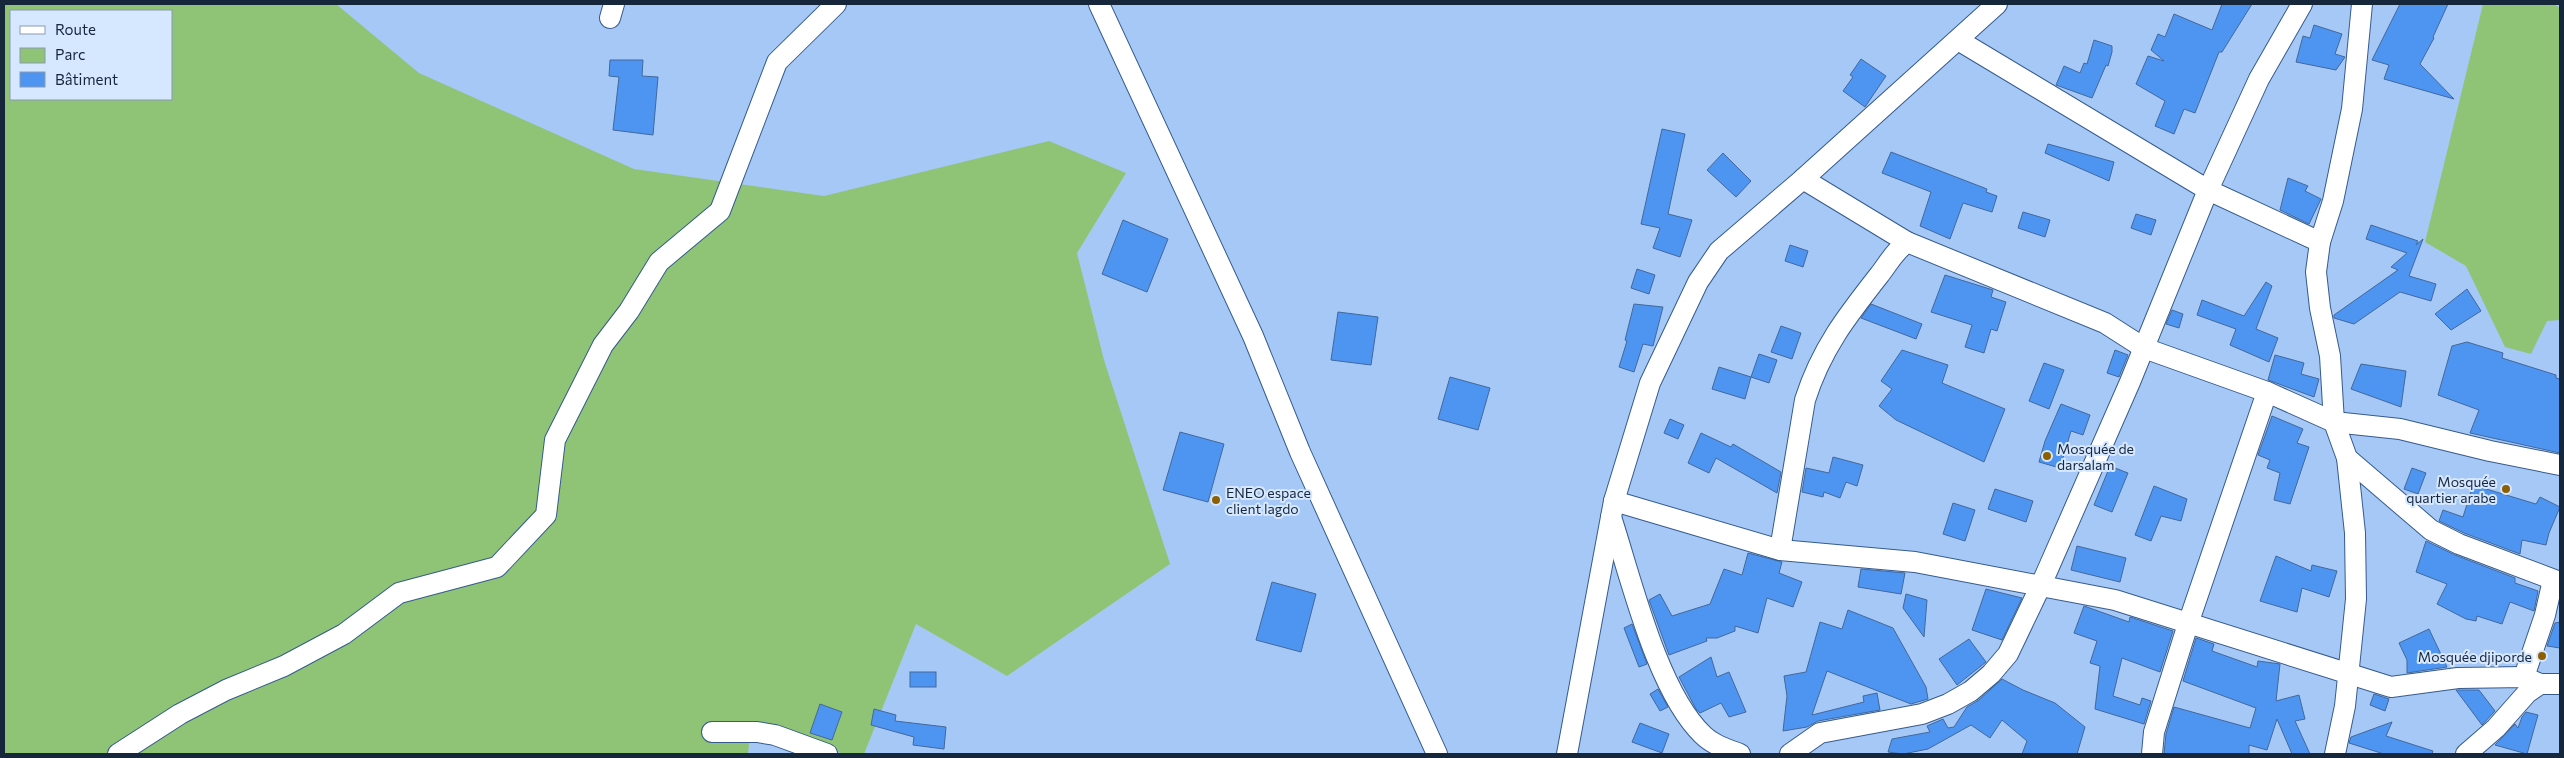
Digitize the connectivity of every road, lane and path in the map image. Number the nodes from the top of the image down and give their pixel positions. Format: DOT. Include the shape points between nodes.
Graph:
graph roads {
  1 [pos="836,4"];
  2 [pos="1099,4"];
  3 [pos="1997,4"];
  4 [pos="2302,4"];
  5 [pos="2362,4"];
  6 [pos="1958,40"];
  7 [pos="1803,179"];
  8 [pos="2208,190"];
  9 [pos="1907,242"];
  10 [pos="2320,242"];
  11 [pos="2144,348"];
  12 [pos="2267,392"];
  13 [pos="2334,422"];
  14 [pos="2347,458"];
  15 [pos="2560,465"];
  16 [pos="1612,508"];
  17 [pos="1780,550"];
  18 [pos="2557,581"];
  19 [pos="2042,585"];
  20 [pos="2188,624"];
  21 [pos="2348,674"];
  22 [pos="2532,680"];
  23 [pos="2560,684"];
  24 [pos="712,732"];
  25 [pos="118,754"];
  26 [pos="827,754"];
  27 [pos="1437,754"];
  28 [pos="1567,754"];
  29 [pos="1740,754"];
  30 [pos="1790,754"];
  31 [pos="2152,754"];
  32 [pos="2335,754"];
  33 [pos="2466,754"];
  1 -- 25 [label="street" via="777,62 720,211 659,262 629,311 602,345 555,440 546,515 497,568 399,593 344,634 180,714"];
  2 -- 27 [label="street" via="1253,336 1300,452"];
  3 -- 6 [label="street"];
  4 -- 8 [label="street" via="2259,79"];
  5 -- 10 [label="street" via="2352,109 2333,201"];
  6 -- 7 [label="street"];
  6 -- 8 [label="street"];
  7 -- 9 [label="street"];
  7 -- 16 [label="street" via="1719,251 1698,282 1650,383"];
  8 -- 10 [label="street"];
  8 -- 11 [label="street"];
  9 -- 11 [label="street" via="2105,323"];
  9 -- 17 [label="street" via="1893,253 1859,298 1821,357 1812,378 1805,400"];
  10 -- 13 [label="street" via="2316,272 2330,356"];
  11 -- 12 [label="street"];
  11 -- 19 [label="street"];
  12 -- 13 [label="street"];
  12 -- 20 [label="street"];
  13 -- 14 [label="street"];
  13 -- 15 [label="street" via="2400,429"];
  14 -- 18 [label="street" via="2431,530"];
  14 -- 21 [label="street" via="2355,533 2356,599"];
  16 -- 17 [label="street"];
  16 -- 28 [label="street"];
  16 -- 29 [label="street" via="1655,652 1672,690 1686,715 1704,736 1722,748"];
  17 -- 19 [label="street" via="1915,562"];
  18 -- 22 [label="street" via="2545,615"];
  19 -- 20 [label="street" via="2115,600"];
  19 -- 30 [label="street" via="2008,654 1971,691 1922,714 1820,733"];
  20 -- 21 [label="street"];
  20 -- 31 [label="street" via="2154,732"];
  21 -- 22 [label="street" via="2390,687 2458,678"];
  21 -- 32 [label="street"];
  22 -- 23 [label="street"];
  22 -- 33 [label="street" via="2527,692 2496,728"];
  24 -- 26 [label="street" via="774,735"];
}
